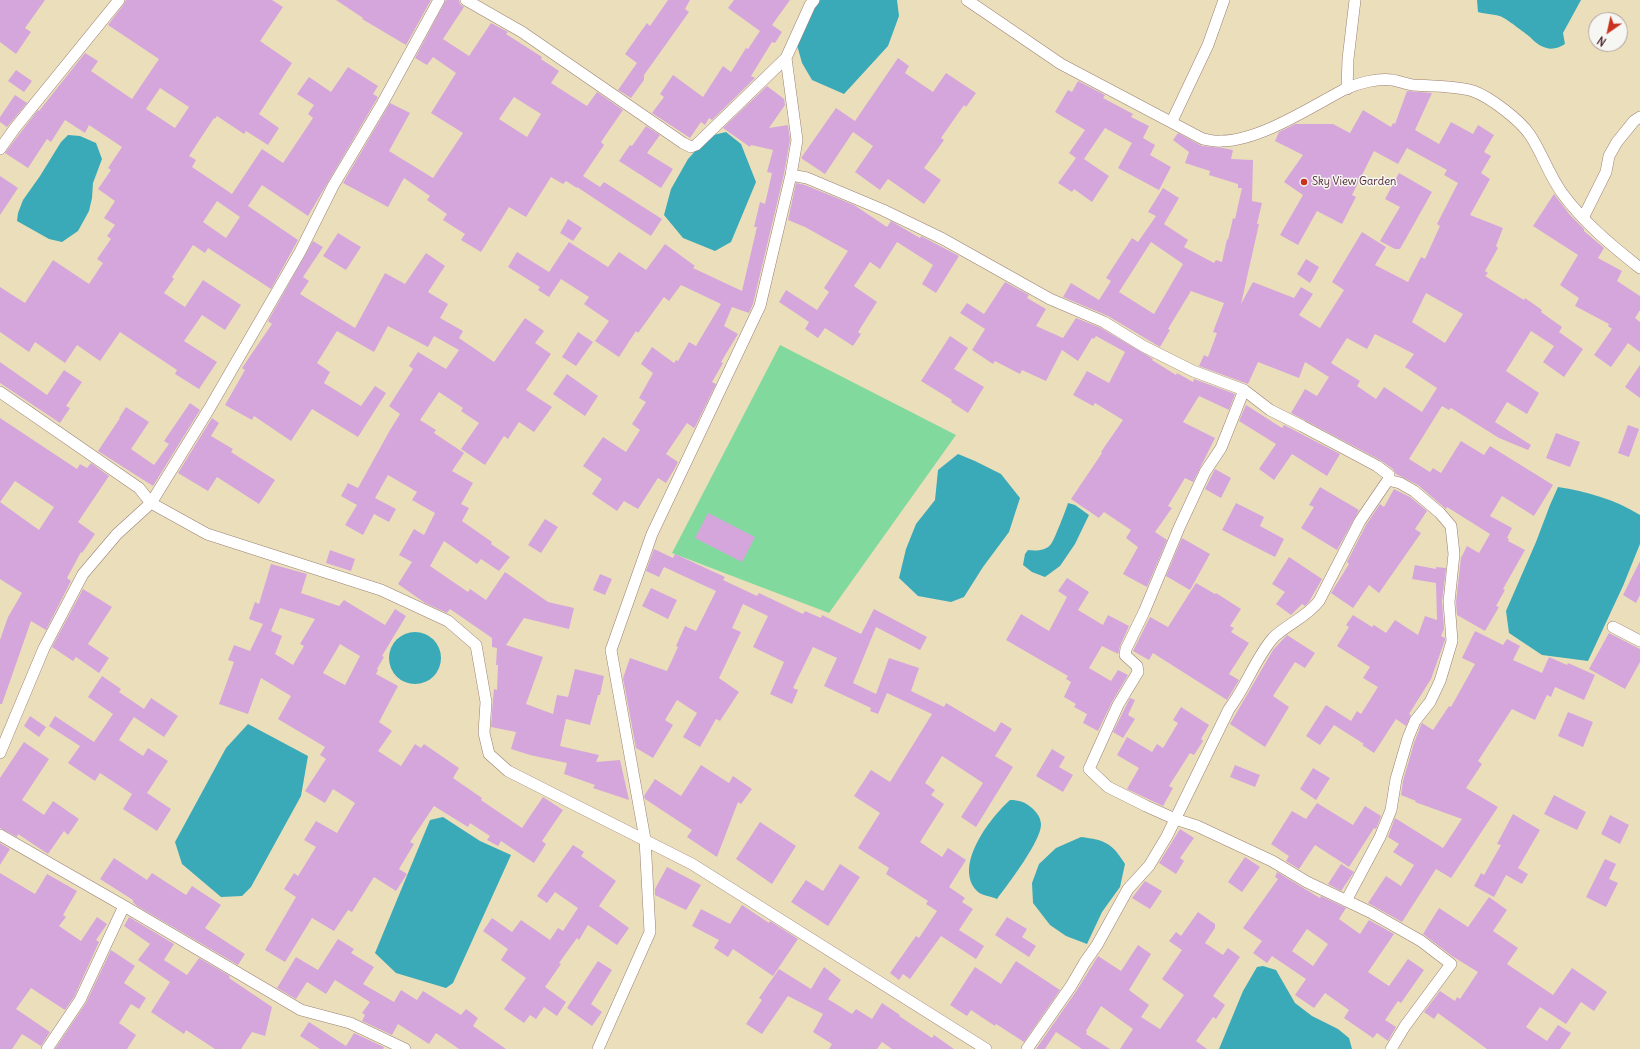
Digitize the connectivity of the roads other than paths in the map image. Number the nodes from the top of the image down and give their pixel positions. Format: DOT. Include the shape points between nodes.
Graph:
graph roads {
  1 [pos="119,0"];
  2 [pos="439,0"];
  3 [pos="466,0"];
  4 [pos="814,0"];
  5 [pos="967,0"];
  6 [pos="1224,0"];
  7 [pos="1355,0"];
  8 [pos="786,58"];
  9 [pos="1347,89"];
  10 [pos="1640,117"];
  11 [pos="1172,121"];
  12 [pos="0,149"];
  13 [pos="790,175"];
  14 [pos="1583,218"];
  15 [pos="1640,268"];
  16 [pos="1244,390"];
  17 [pos="0,392"];
  18 [pos="1388,480"];
  19 [pos="151,503"];
  20 [pos="1613,627"];
  21 [pos="1640,641"];
  22 [pos="0,753"];
  23 [pos="1175,819"];
  24 [pos="0,835"];
  25 [pos="645,839"];
  26 [pos="1346,901"];
  27 [pos="124,906"];
  28 [pos="47,1049"];
  29 [pos="406,1049"];
  30 [pos="598,1049"];
  31 [pos="986,1049"];
  32 [pos="1027,1049"];
  33 [pos="1391,1049"];
  1 -- 12 [label="street"];
  2 -- 19 [label="street" via="333,186 300,252"];
  3 -- 8 [label="street" via="522,32 691,147"];
  4 -- 8 [label="street"];
  5 -- 11 [label="street" via="1061,64"];
  6 -- 11 [label="street" via="1208,45"];
  7 -- 9 [label="street"];
  8 -- 13 [label="street" via="797,140"];
  9 -- 11 [label="street" via="1298,115 1245,138 1220,142 1203,139"];
  9 -- 14 [label="street" via="1375,80 1392,80 1472,91 1485,98 1517,120 1529,134 1561,191"];
  10 -- 14 [label="street" via="1617,142 1609,156 1606,172"];
  13 -- 16 [label="street" via="807,178 883,210 943,239 1050,299 1104,322 1143,346 1193,371"];
  13 -- 25 [label="street" via="760,306 652,534 611,650"];
  14 -- 15 [label="street" via="1603,239"];
  16 -- 18 [label="street" via="1270,410 1377,466 1389,475"];
  16 -- 23 [label="street" via="1222,448 1205,472 1126,649 1125,655 1137,666 1138,672 1118,705 1089,769 1108,787"];
  17 -- 19 [label="street" via="139,488"];
  18 -- 23 [label="street" via="1360,521 1319,601 1312,610 1293,621 1273,639 1258,661 1230,709"];
  18 -- 26 [label="street" via="1414,491 1451,526 1454,554 1449,602 1452,641 1440,681 1430,702 1415,721 1408,738 1396,779 1391,810"];
  19 -- 22 [label="street" via="116,534 83,574 44,648"];
  19 -- 25 [label="street" via="208,534 381,590 448,621 476,645 486,702 484,733 489,754 508,771"];
  20 -- 21 [label="street"];
  23 -- 26 [label="street" via="1197,826 1272,861"];
  23 -- 32 [label="street" via="1148,866 1128,889 1071,986"];
  24 -- 27 [label="street"];
  25 -- 30 [label="street" via="650,932"];
  25 -- 31 [label="street" via="692,864"];
  26 -- 33 [label="street" via="1421,941 1451,964"];
  27 -- 28 [label="street" via="80,1000"];
  27 -- 29 [label="street" via="301,1010 350,1023"];
}
